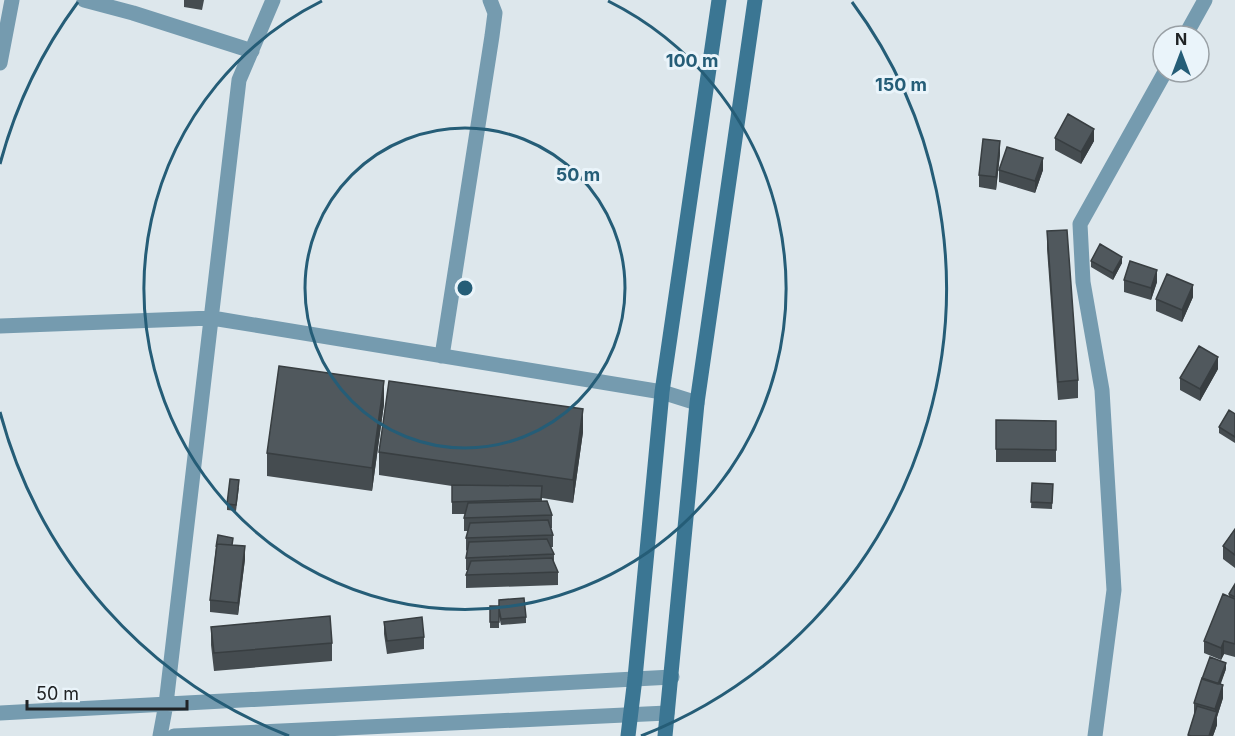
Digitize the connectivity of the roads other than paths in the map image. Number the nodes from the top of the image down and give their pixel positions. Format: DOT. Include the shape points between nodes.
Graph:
graph roads {
  1 [pos="12,0"];
  2 [pos="84,0"];
  3 [pos="273,0"];
  4 [pos="490,0"];
  5 [pos="719,0"];
  6 [pos="755,0"];
  7 [pos="1205,0"];
  8 [pos="1192,24"];
  9 [pos="252,51"];
  10 [pos="0,63"];
  11 [pos="1158,84"];
  12 [pos="212,318"];
  13 [pos="0,326"];
  14 [pos="442,356"];
  15 [pos="662,393"];
  16 [pos="697,403"];
  17 [pos="672,677"];
  18 [pos="635,678"];
  19 [pos="166,704"];
  20 [pos="0,713"];
  21 [pos="667,713"];
  22 [pos="631,714"];
  23 [pos="160,736"];
  24 [pos="174,736"];
  25 [pos="628,736"];
  26 [pos="665,736"];
  27 [pos="1095,736"];
  1 -- 10 [label="street"];
  2 -- 9 [label="street"];
  3 -- 9 [label="street"];
  4 -- 14 [label="street" via="495,13 492,36"];
  5 -- 15 [label="street"];
  6 -- 16 [label="street"];
  7 -- 8 [label="street"];
  9 -- 12 [label="street" via="239,80"];
  11 -- 27 [label="street" via="1080,225 1083,282 1102,390 1114,590"];
  12 -- 13 [label="street"];
  12 -- 14 [label="street"];
  12 -- 19 [label="street"];
  14 -- 15 [label="street"];
  15 -- 16 [label="street"];
  15 -- 18 [label="street"];
  16 -- 17 [label="street"];
  17 -- 18 [label="street"];
  17 -- 21 [label="street"];
  18 -- 19 [label="street"];
  18 -- 22 [label="street"];
  19 -- 20 [label="street"];
  19 -- 23 [label="street"];
  21 -- 22 [label="street"];
  21 -- 26 [label="street"];
  22 -- 24 [label="street"];
  22 -- 25 [label="street"];
}
